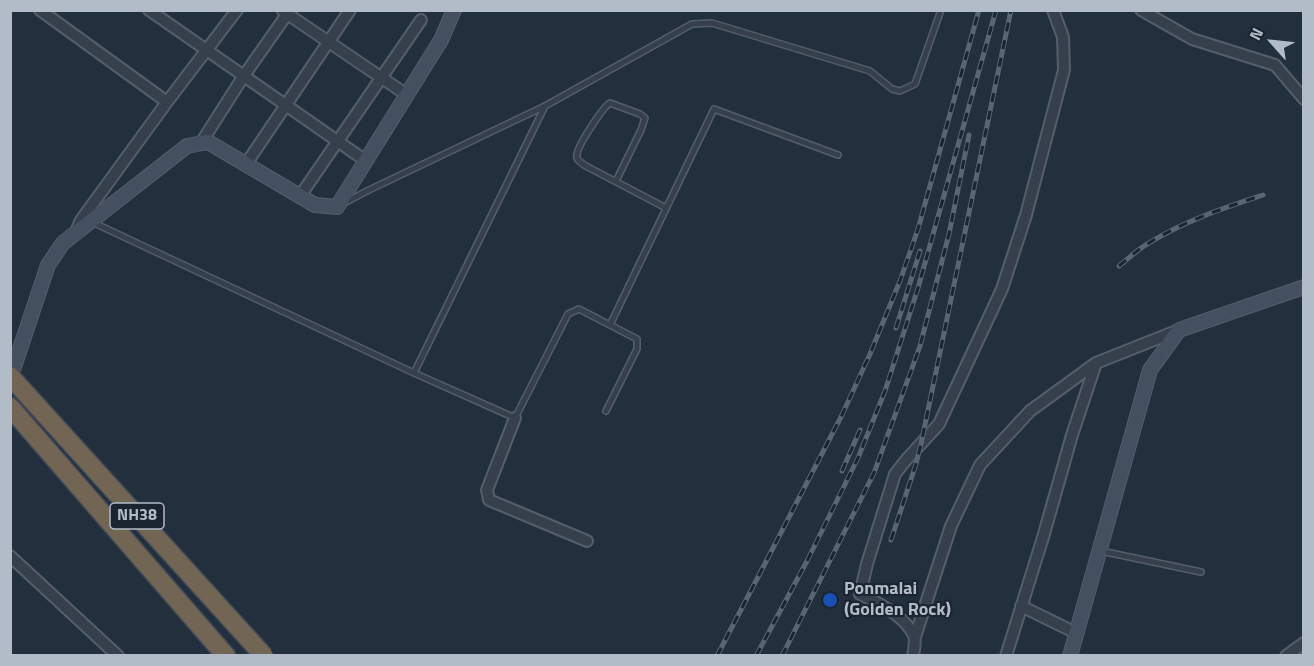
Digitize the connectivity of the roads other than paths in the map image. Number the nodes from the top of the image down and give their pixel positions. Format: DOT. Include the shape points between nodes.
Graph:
graph roads {
  1 [pos="40,10"];
  2 [pos="149,10"];
  3 [pos="237,10"];
  4 [pos="351,10"];
  5 [pos="454,10"];
  6 [pos="941,10"];
  7 [pos="1053,10"];
  8 [pos="1141,10"];
  9 [pos="286,12"];
  10 [pos="421,20"];
  11 [pos="328,43"];
  12 [pos="206,51"];
  13 [pos="243,77"];
  14 [pos="381,78"];
  15 [pos="407,95"];
  16 [pos="1304,99"];
  17 [pos="167,102"];
  18 [pos="286,106"];
  19 [pos="545,106"];
  20 [pos="338,141"];
  21 [pos="201,143"];
  22 [pos="838,155"];
  23 [pos="366,161"];
  24 [pos="246,164"];
  25 [pos="616,181"];
  26 [pos="300,196"];
  27 [pos="337,207"];
  28 [pos="666,208"];
  29 [pos="90,222"];
  30 [pos="76,232"];
  31 [pos="1304,287"];
  32 [pos="610,325"];
  33 [pos="1179,330"];
  34 [pos="14,353"];
  35 [pos="1096,363"];
  36 [pos="414,373"];
  37 [pos="10,377"];
  38 [pos="10,407"];
  39 [pos="606,411"];
  40 [pos="515,418"];
  41 [pos="587,541"];
  42 [pos="1100,550"];
  43 [pos="10,556"];
  44 [pos="1201,572"];
  45 [pos="1022,606"];
  46 [pos="1076,633"];
  47 [pos="915,637"];
  48 [pos="1304,642"];
  49 [pos="118,656"];
  50 [pos="226,656"];
  51 [pos="264,656"];
  52 [pos="914,656"];
  53 [pos="1006,656"];
  54 [pos="1070,656"];
  55 [pos="1286,656"];
  1 -- 17 [label="street"];
  2 -- 12 [label="street"];
  3 -- 12 [label="street"];
  4 -- 11 [label="street"];
  5 -- 15 [label="street" via="441,40"];
  6 -- 19 [label="lane" via="915,84 900,91 870,71 711,23 692,24"];
  7 -- 47 [label="street" via="1063,37 1064,70 1002,289 939,424 895,474 860,594 889,610"];
  8 -- 16 [label="street" via="1192,39 1275,65"];
  9 -- 11 [label="street"];
  9 -- 13 [label="street"];
  10 -- 14 [label="street"];
  11 -- 14 [label="street"];
  11 -- 18 [label="street"];
  12 -- 13 [label="street"];
  12 -- 17 [label="street"];
  13 -- 18 [label="street"];
  13 -- 21 [label="street"];
  14 -- 15 [label="street"];
  14 -- 20 [label="street"];
  15 -- 23 [label="street"];
  17 -- 30 [label="street"];
  18 -- 20 [label="street"];
  18 -- 24 [label="street"];
  19 -- 27 [label="lane"];
  19 -- 36 [label="lane"];
  20 -- 23 [label="street"];
  20 -- 26 [label="street"];
  21 -- 24 [label="street" via="208,142"];
  21 -- 29 [label="street" via="187,146"];
  22 -- 28 [label="lane" via="714,109"];
  23 -- 27 [label="street"];
  24 -- 26 [label="street"];
  25 -- 25 [label="lane" via="584,165 576,156 604,106 610,103 645,118"];
  25 -- 28 [label="lane"];
  26 -- 27 [label="street" via="315,205"];
  28 -- 32 [label="lane"];
  29 -- 30 [label="street"];
  29 -- 36 [label="lane"];
  30 -- 34 [label="street" via="48,265"];
  31 -- 33 [label="street"];
  32 -- 39 [label="lane" via="637,339 637,349"];
  32 -- 40 [label="lane" via="579,309 568,314"];
  33 -- 35 [label="street"];
  33 -- 42 [label="street" via="1150,370"];
  34 -- 37 [label="street"];
  35 -- 45 [label="street"];
  35 -- 47 [label="street" via="1030,411 980,465 951,526"];
  36 -- 40 [label="lane"];
  37 -- 51 [label="highway, NH38, bridge"];
  38 -- 50 [label="highway, NH38"];
  40 -- 41 [label="street" via="487,490 489,500"];
  42 -- 44 [label="lane"];
  42 -- 46 [label="street"];
  43 -- 49 [label="street"];
  45 -- 46 [label="street"];
  45 -- 53 [label="street"];
  46 -- 54 [label="street"];
  47 -- 52 [label="street"];
  48 -- 55 [label="street"];
}
